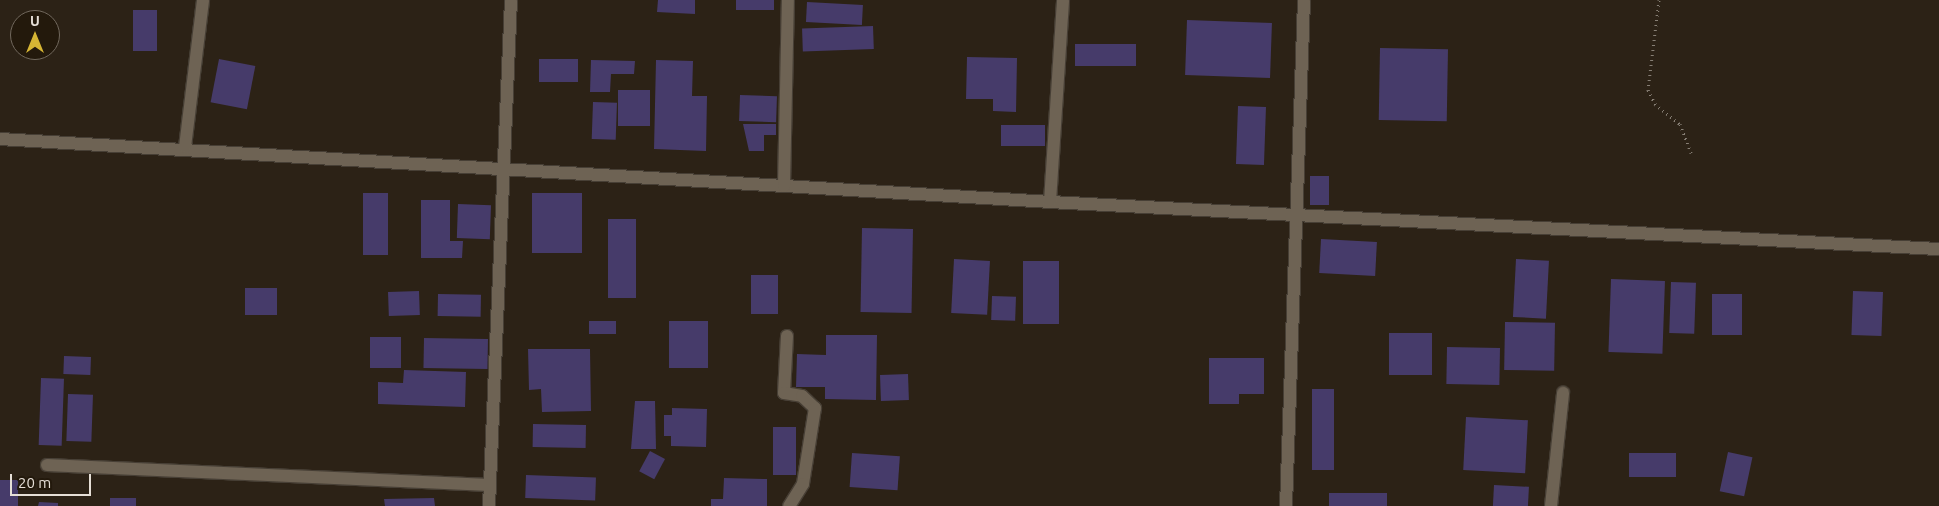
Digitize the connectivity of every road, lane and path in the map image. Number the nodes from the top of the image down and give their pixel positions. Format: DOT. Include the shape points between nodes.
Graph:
graph roads {
  1 [pos="203,0"];
  2 [pos="511,0"];
  3 [pos="788,0"];
  4 [pos="1064,0"];
  5 [pos="1304,0"];
  6 [pos="1659,0"];
  7 [pos="0,139"];
  8 [pos="185,147"];
  9 [pos="1691,152"];
  10 [pos="506,169"];
  11 [pos="784,186"];
  12 [pos="1050,202"];
  13 [pos="1298,213"];
  14 [pos="1939,249"];
  15 [pos="787,336"];
  16 [pos="1563,393"];
  17 [pos="47,465"];
  18 [pos="489,485"];
  19 [pos="489,506"];
  20 [pos="789,506"];
  21 [pos="1286,506"];
  22 [pos="1551,506"];
  1 -- 8 [label="street"];
  2 -- 10 [label="street"];
  3 -- 11 [label="street"];
  4 -- 12 [label="street"];
  5 -- 13 [label="street"];
  6 -- 9 [label="path" via="1648,90 1655,104 1680,124"];
  7 -- 8 [label="street"];
  8 -- 10 [label="street"];
  10 -- 11 [label="street"];
  10 -- 18 [label="street"];
  11 -- 12 [label="street"];
  12 -- 13 [label="street"];
  13 -- 14 [label="street"];
  13 -- 21 [label="street"];
  15 -- 20 [label="street" via="784,393 802,396 815,408 803,484"];
  16 -- 22 [label="street"];
  17 -- 18 [label="street"];
  18 -- 19 [label="street"];
}
